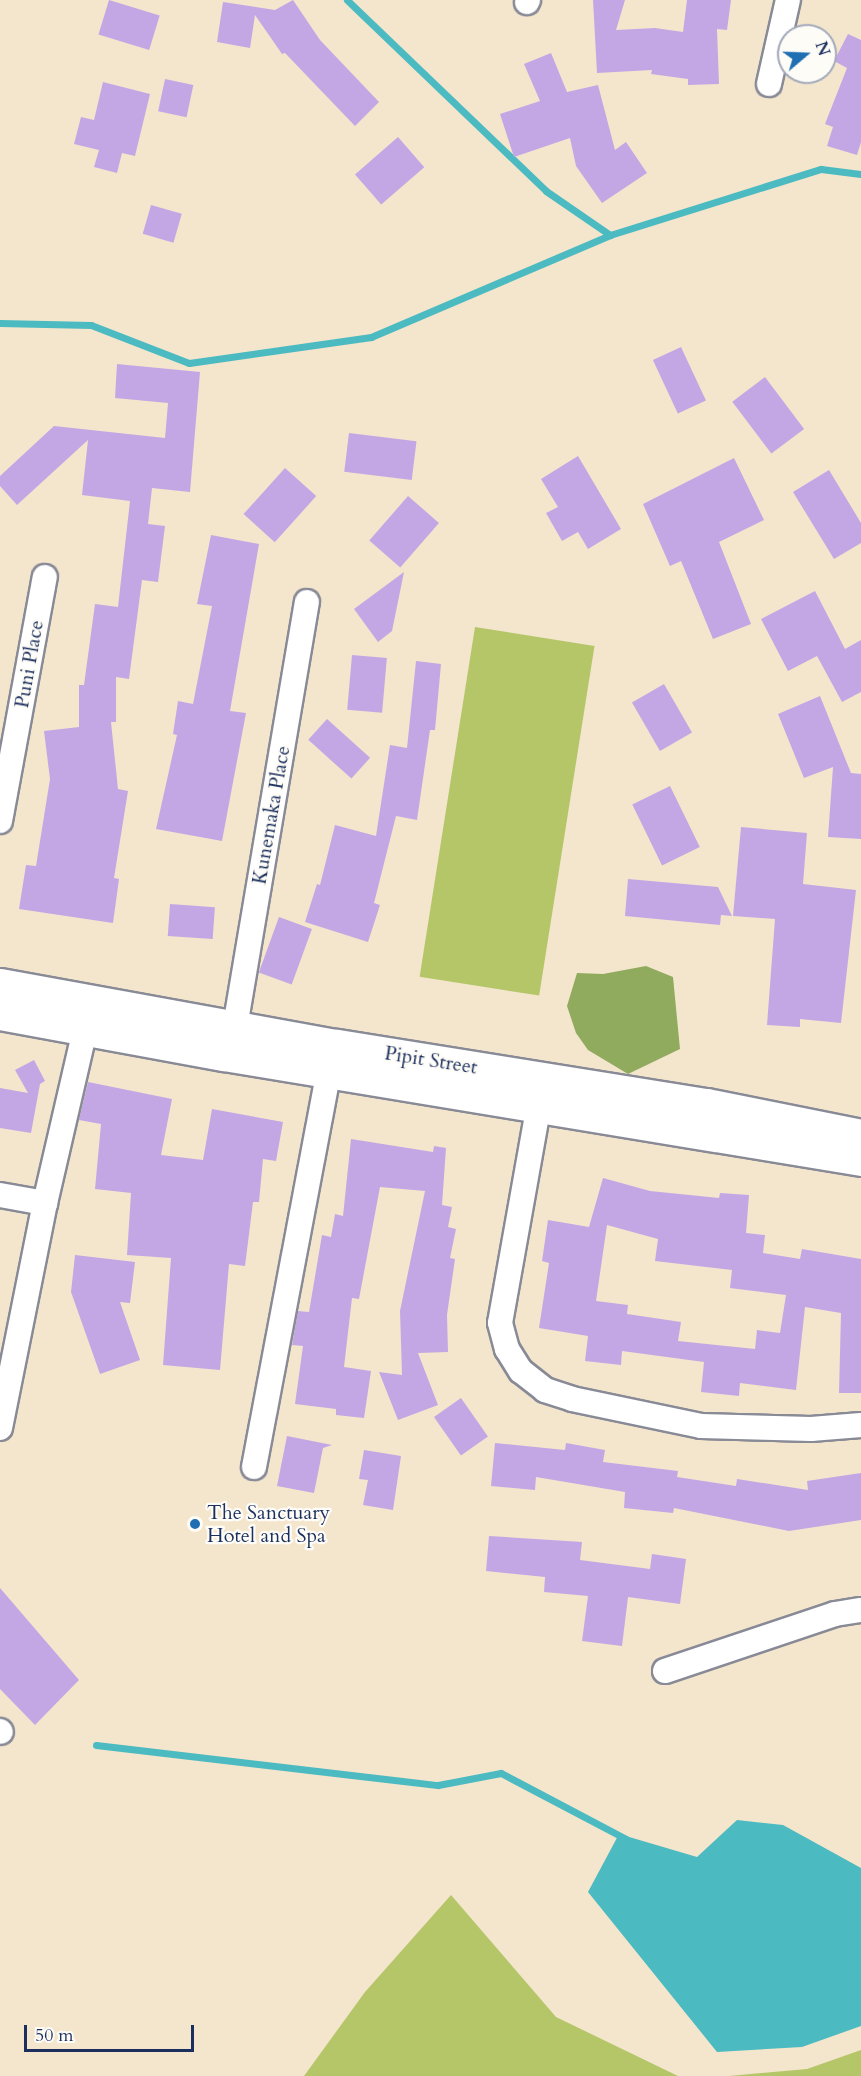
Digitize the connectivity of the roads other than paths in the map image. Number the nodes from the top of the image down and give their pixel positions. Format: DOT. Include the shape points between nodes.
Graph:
graph roads {
  1 [pos="788,0"];
  2 [pos="769,84"];
  3 [pos="45,577"];
  4 [pos="307,603"];
  5 [pos="0,821"];
  6 [pos="0,985"];
  7 [pos="0,1013"];
  8 [pos="235,1027"];
  9 [pos="85,1030"];
  10 [pos="329,1070"];
  11 [pos="539,1104"];
  12 [pos="859,1142"];
  13 [pos="0,1195"];
  14 [pos="45,1203"];
  15 [pos="861,1425"];
  16 [pos="0,1428"];
  17 [pos="254,1467"];
  18 [pos="861,1610"];
  19 [pos="665,1671"];
  1 -- 2 [label="street"];
  3 -- 5 [label="street, Puni Place"];
  4 -- 8 [label="street, Kunemaka Place"];
  6 -- 8 [label="main road, Pipit Street"];
  7 -- 9 [label="main road, Pipit Street"];
  8 -- 12 [label="main road, Pipit Street" via="706,1105"];
  9 -- 10 [label="main road, Pipit Street"];
  9 -- 14 [label="street"];
  10 -- 11 [label="main road, Pipit Street"];
  10 -- 17 [label="street"];
  11 -- 12 [label="main road, Pipit Street"];
  11 -- 15 [label="street" via="500,1323 507,1349 521,1371 545,1390 572,1399 701,1426 811,1429"];
  13 -- 14 [label="street"];
  14 -- 16 [label="street"];
  18 -- 19 [label="street" via="835,1614"];
}
